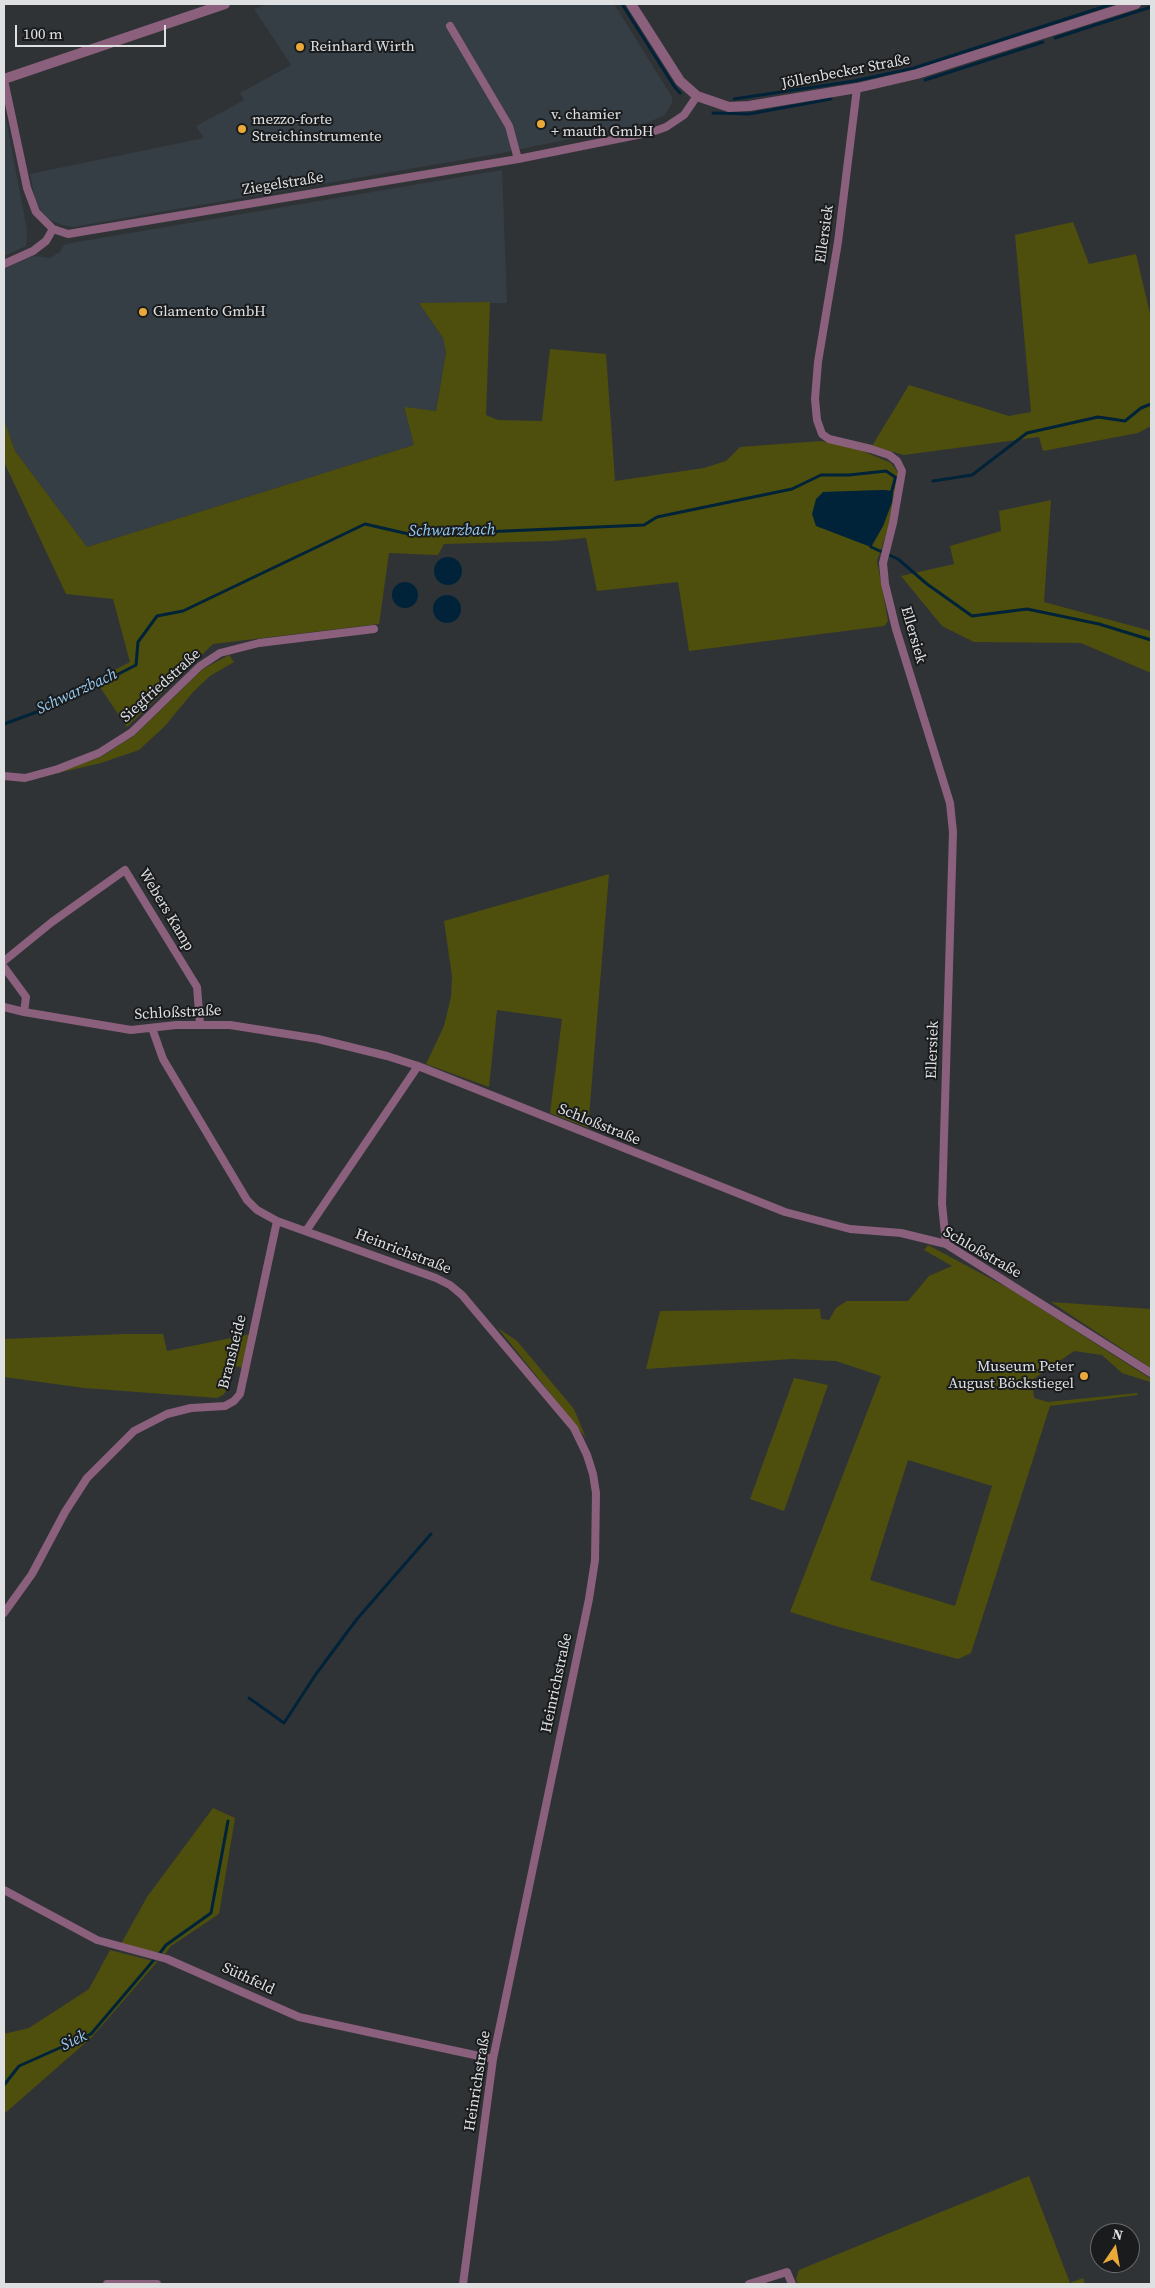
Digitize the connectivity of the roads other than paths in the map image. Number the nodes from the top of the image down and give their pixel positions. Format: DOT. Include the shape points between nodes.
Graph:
graph roads {
  1 [pos="225,4"];
  2 [pos="631,4"];
  3 [pos="1136,4"];
  4 [pos="450,26"];
  5 [pos="4,80"];
  6 [pos="858,88"];
  7 [pos="697,96"];
  8 [pos="518,159"];
  9 [pos="53,229"];
  10 [pos="4,264"];
  11 [pos="374,629"];
  12 [pos="4,776"];
  13 [pos="4,961"];
  14 [pos="4,967"];
  15 [pos="4,1007"];
  16 [pos="24,1012"];
  17 [pos="200,1024"];
  18 [pos="152,1028"];
  19 [pos="418,1066"];
  20 [pos="277,1221"];
  21 [pos="306,1231"];
  22 [pos="946,1244"];
  23 [pos="1151,1373"];
  24 [pos="4,1613"];
  25 [pos="4,1890"];
  26 [pos="493,2059"];
  27 [pos="107,2284"];
  28 [pos="156,2284"];
  29 [pos="463,2284"];
  30 [pos="749,2284"];
  31 [pos="792,2284"];
  1 -- 5 [label="street"];
  2 -- 7 [label="street, Jöllenbecker Straße" via="670,68"];
  3 -- 6 [label="street, Jöllenbecker Straße" via="917,74"];
  4 -- 8 [label="street" via="509,126"];
  5 -- 9 [label="street" via="27,188 36,212"];
  6 -- 7 [label="street, Jöllenbecker Straße" via="729,107"];
  6 -- 22 [label="street, Ellersiek" via="815,399 818,428 829,439 889,455 902,471 885,554 885,584 950,803 953,832 942,1204"];
  7 -- 8 [label="street, Ziegelstraße" via="684,115 652,132"];
  8 -- 9 [label="street, Ziegelstraße" via="68,234"];
  9 -- 10 [label="street" via="46,242"];
  11 -- 12 [label="street, Siegfriedstraße" via="259,643 220,653 200,666 132,732 100,753 25,778"];
  13 -- 17 [label="street, Webers Kamp" via="125,870 197,987"];
  14 -- 16 [label="street" via="26,997"];
  15 -- 16 [label="street, Schloßstraße"];
  16 -- 18 [label="street, Schloßstraße" via="131,1030"];
  17 -- 18 [label="street, Schloßstraße"];
  17 -- 19 [label="street, Schloßstraße" via="281,1032 364,1050"];
  18 -- 20 [label="street, Heinrichstraße" via="163,1059 247,1200"];
  19 -- 21 [label="street"];
  19 -- 22 [label="street, Schloßstraße" via="785,1212 850,1229 901,1233"];
  20 -- 21 [label="street, Heinrichstraße"];
  20 -- 24 [label="street, Bransheide" via="240,1394 224,1406 191,1408 168,1414 134,1431 87,1478 32,1574"];
  21 -- 26 [label="street, Heinrichstraße" via="450,1285 462,1295 574,1428 593,1474 596,1493 595,1560 589,1599"];
  22 -- 23 [label="street, Schloßstraße"];
  25 -- 26 [label="street, Süthfeld" via="97,1940 167,1959 299,2017"];
  26 -- 29 [label="street, Heinrichstraße"];
  27 -- 28 [label="street"];
  30 -- 31 [label="street" via="787,2272"];
}
